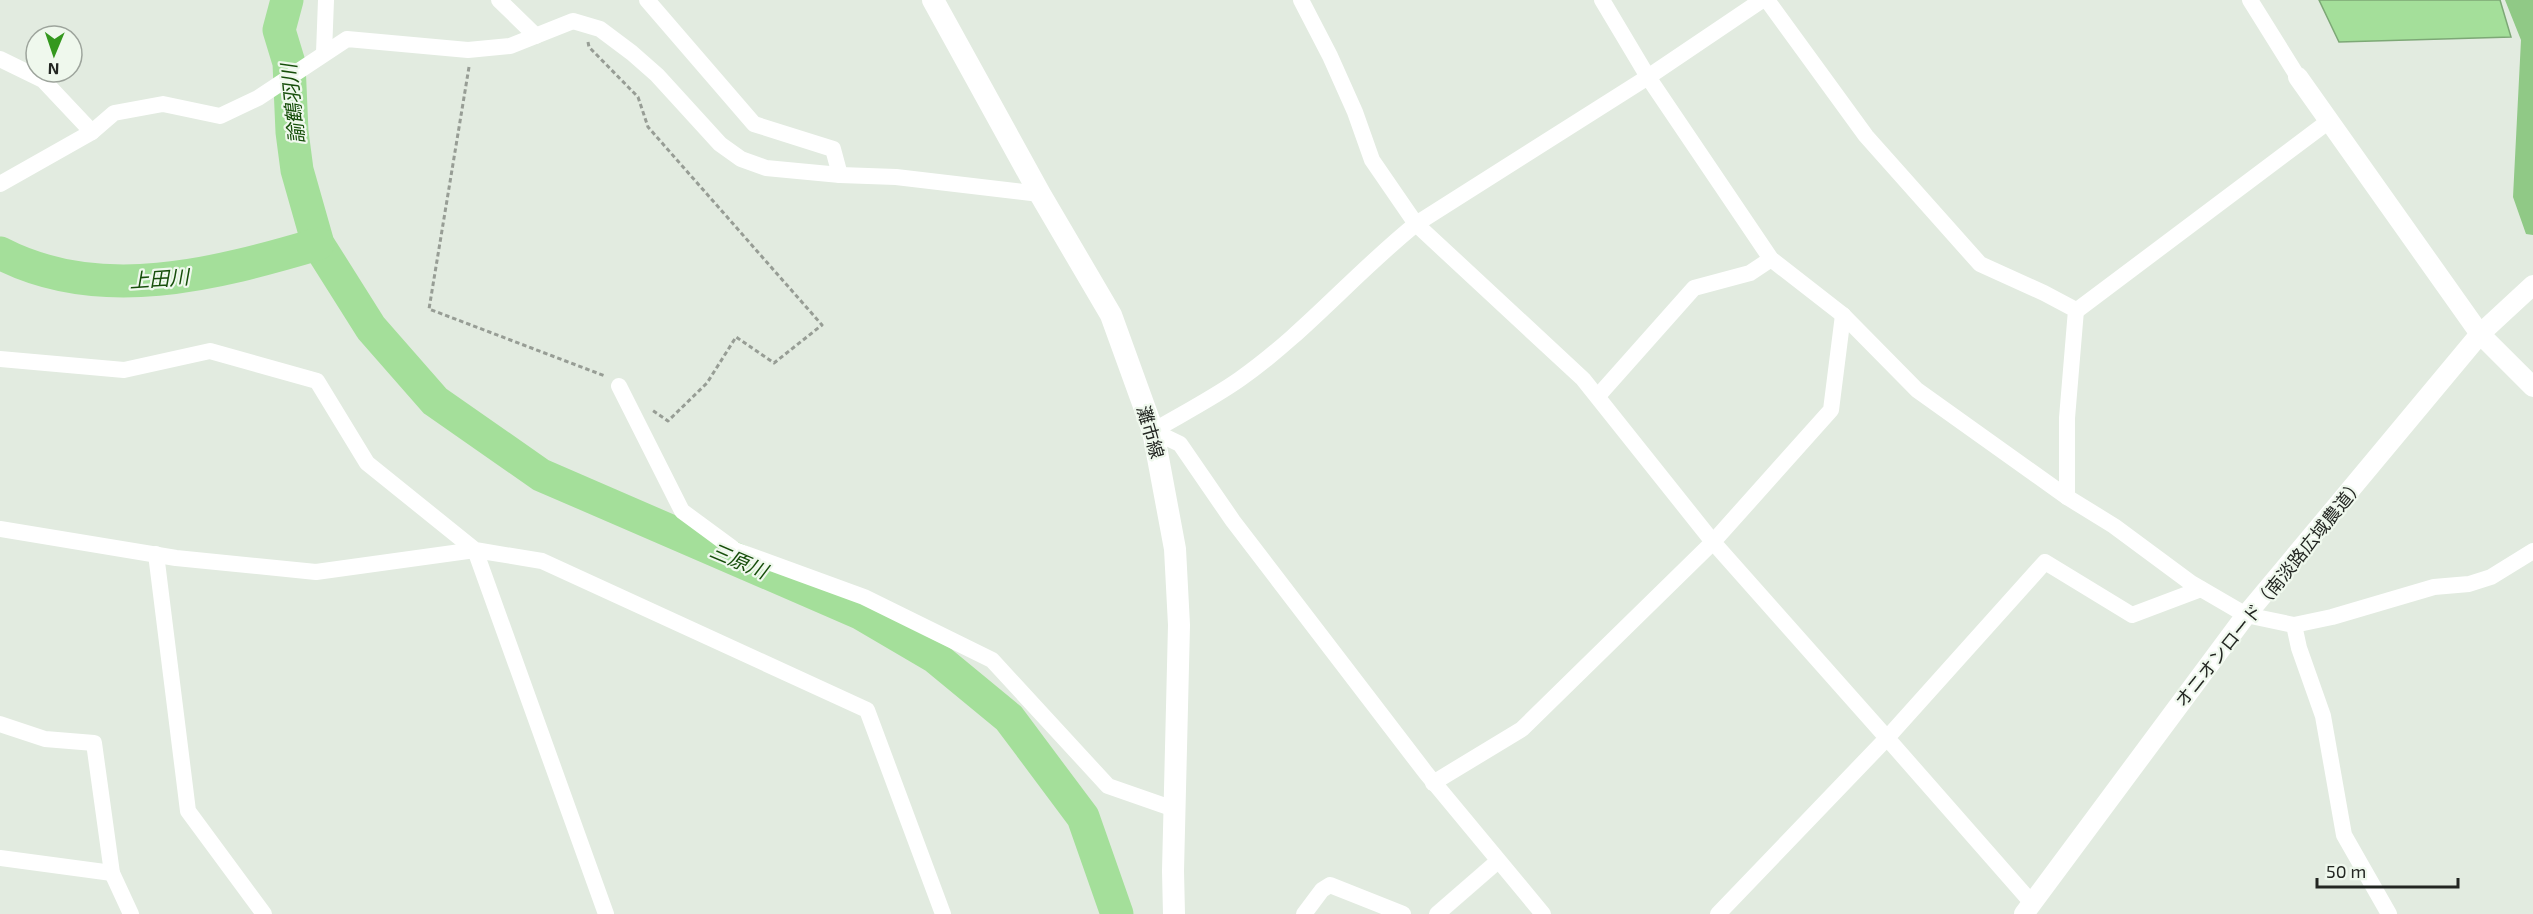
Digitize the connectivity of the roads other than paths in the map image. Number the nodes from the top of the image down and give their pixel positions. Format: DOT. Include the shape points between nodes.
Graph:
graph roads {
  1 [pos="326,0"];
  2 [pos="499,0"];
  3 [pos="647,0"];
  4 [pos="933,0"];
  5 [pos="1300,0"];
  6 [pos="1602,0"];
  7 [pos="1762,0"];
  8 [pos="1767,0"];
  9 [pos="2250,0"];
  10 [pos="536,36"];
  11 [pos="324,53"];
  12 [pos="0,59"];
  13 [pos="1648,77"];
  14 [pos="2298,77"];
  15 [pos="2329,121"];
  16 [pos="92,132"];
  17 [pos="840,175"];
  18 [pos="0,184"];
  19 [pos="1040,194"];
  20 [pos="1416,224"];
  21 [pos="1771,259"];
  22 [pos="2533,285"];
  23 [pos="2076,311"];
  24 [pos="1843,315"];
  25 [pos="2480,334"];
  26 [pos="0,359"];
  27 [pos="619,386"];
  28 [pos="2533,387"];
  29 [pos="1598,396"];
  30 [pos="1154,431"];
  31 [pos="2067,497"];
  32 [pos="0,529"];
  33 [pos="1713,542"];
  34 [pos="475,550"];
  35 [pos="2533,551"];
  36 [pos="156,554"];
  37 [pos="2201,589"];
  38 [pos="2246,615"];
  39 [pos="2294,625"];
  40 [pos="0,724"];
  41 [pos="1887,738"];
  42 [pos="1433,783"];
  43 [pos="1174,809"];
  44 [pos="0,858"];
  45 [pos="1498,861"];
  46 [pos="112,873"];
  47 [pos="2028,910"];
  48 [pos="603,913"];
  49 [pos="130,914"];
  50 [pos="264,914"];
  51 [pos="943,914"];
  52 [pos="1174,914"];
  53 [pos="1304,914"];
  54 [pos="1403,914"];
  55 [pos="1437,914"];
  56 [pos="1543,914"];
  57 [pos="1718,914"];
  58 [pos="2389,914"];
  1 -- 11 [label="street"];
  2 -- 10 [label="street"];
  3 -- 17 [label="street" via="754,124 833,149"];
  4 -- 19 [label="main road, 灘市線"];
  5 -- 20 [label="street" via="1347,93 1372,160"];
  6 -- 13 [label="street"];
  7 -- 13 [label="street"];
  8 -- 23 [label="street" via="1866,136 1980,264"];
  9 -- 14 [label="street"];
  10 -- 11 [label="street" via="510,46 472,50 347,39"];
  10 -- 17 [label="street" via="573,21 600,29 657,75 720,144 741,159 766,168"];
  11 -- 16 [label="street" via="258,98 220,116 163,104 114,113"];
  12 -- 16 [label="street" via="43,80"];
  13 -- 20 [label="street"];
  13 -- 21 [label="street"];
  14 -- 15 [label="street"];
  15 -- 23 [label="street"];
  15 -- 25 [label="street"];
  16 -- 18 [label="street"];
  17 -- 19 [label="street" via="896,177"];
  19 -- 30 [label="main road, 灘市線" via="1111,315"];
  20 -- 29 [label="street"];
  20 -- 30 [label="street" via="1304,327 1240,379"];
  21 -- 24 [label="street"];
  21 -- 29 [label="street" via="1750,273 1694,288"];
  22 -- 25 [label="street, オニオンロード（南淡路広域農道）"];
  23 -- 31 [label="street" via="2067,418"];
  24 -- 31 [label="street" via="1917,390"];
  24 -- 33 [label="street" via="1831,410"];
  25 -- 28 [label="street"];
  25 -- 38 [label="street, オニオンロード（南淡路広域農道）"];
  26 -- 34 [label="street" via="124,370 210,351 317,381 367,463"];
  27 -- 43 [label="street" via="682,511 735,550 864,597 992,660 1108,786"];
  29 -- 33 [label="street"];
  30 -- 42 [label="street" via="1180,444 1233,522"];
  30 -- 43 [label="main road, 灘市線" via="1175,549 1179,625"];
  31 -- 37 [label="street"];
  32 -- 36 [label="street"];
  33 -- 41 [label="street"];
  33 -- 42 [label="street" via="1522,729"];
  34 -- 36 [label="street" via="316,572"];
  34 -- 48 [label="street"];
  34 -- 51 [label="street" via="542,561 867,710"];
  35 -- 39 [label="street" via="2491,577 2469,584 2434,586"];
  36 -- 50 [label="street" via="188,811"];
  37 -- 38 [label="street"];
  37 -- 41 [label="street" via="2132,615 2044,562"];
  38 -- 39 [label="street"];
  38 -- 47 [label="street, オニオンロード（南淡路広域農道）"];
  39 -- 58 [label="street" via="2323,716 2344,835"];
  40 -- 46 [label="street" via="45,739 94,743"];
  41 -- 47 [label="street"];
  41 -- 57 [label="street"];
  42 -- 45 [label="street"];
  43 -- 52 [label="main road, 灘市線"];
  44 -- 46 [label="street"];
  45 -- 55 [label="street"];
  45 -- 56 [label="street"];
  46 -- 49 [label="street"];
  53 -- 54 [label="street" via="1330,885"];
}
